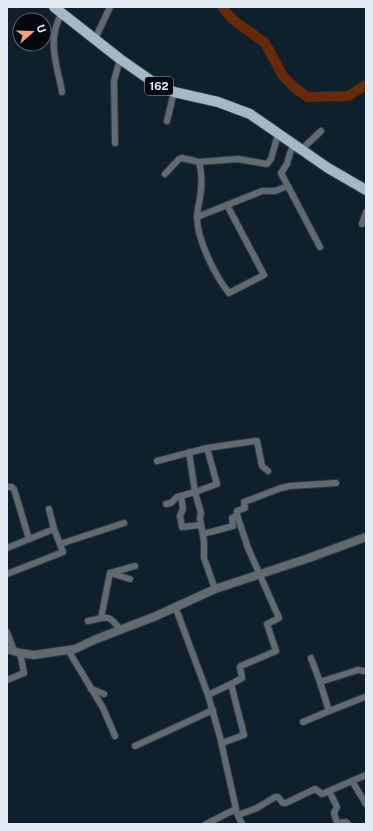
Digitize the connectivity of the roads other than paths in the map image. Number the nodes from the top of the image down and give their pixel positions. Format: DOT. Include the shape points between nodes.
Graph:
graph roads {
  1 [pos="110,7"];
  2 [pos="58,10"];
  3 [pos="95,39"];
  4 [pos="120,59"];
  5 [pos="62,92"];
  6 [pos="174,92"];
  7 [pos="167,121"];
  8 [pos="321,131"];
  9 [pos="288,141"];
  10 [pos="115,143"];
  11 [pos="200,164"];
  12 [pos="165,174"];
  13 [pos="288,186"];
  14 [pos="366,190"];
  15 [pos="227,205"];
  16 [pos="366,212"];
  17 [pos="197,217"];
  18 [pos="362,224"];
  19 [pos="320,247"];
  20 [pos="208,448"];
  21 [pos="189,452"];
  22 [pos="157,461"];
  23 [pos="268,471"];
  24 [pos="336,483"];
  25 [pos="7,488"];
  26 [pos="195,492"];
  27 [pos="181,496"];
  28 [pos="166,504"];
  29 [pos="49,509"];
  30 [pos="237,515"];
  31 [pos="124,522"];
  32 [pos="201,525"];
  33 [pos="54,529"];
  34 [pos="203,534"];
  35 [pos="366,537"];
  36 [pos="29,539"];
  37 [pos="60,544"];
  38 [pos="7,548"];
  39 [pos="135,566"];
  40 [pos="7,574"];
  41 [pos="110,574"];
  42 [pos="260,574"];
  43 [pos="130,579"];
  44 [pos="215,590"];
  45 [pos="175,606"];
  46 [pos="101,618"];
  47 [pos="88,621"];
  48 [pos="120,630"];
  49 [pos="7,632"];
  50 [pos="68,650"];
  51 [pos="14,651"];
  52 [pos="311,658"];
  53 [pos="365,672"];
  54 [pos="7,680"];
  55 [pos="320,682"];
  56 [pos="231,684"];
  57 [pos="91,689"];
  58 [pos="104,694"];
  59 [pos="208,695"];
  60 [pos="365,697"];
  61 [pos="213,710"];
  62 [pos="330,711"];
  63 [pos="303,722"];
  64 [pos="115,736"];
  65 [pos="222,743"];
  66 [pos="135,746"];
  67 [pos="366,775"];
  68 [pos="352,781"];
  69 [pos="329,791"];
  70 [pos="366,804"];
  71 [pos="237,812"];
  72 [pos="206,824"];
  73 [pos="242,824"];
  74 [pos="348,824"];
  1 -- 3 [label="street"];
  2 -- 3 [label="main road, 162"];
  2 -- 5 [label="street" via="53,43"];
  3 -- 4 [label="main road, 162"];
  4 -- 6 [label="main road, 162" via="153,82"];
  4 -- 10 [label="street" via="114,81"];
  6 -- 7 [label="street"];
  6 -- 9 [label="main road, 162" via="242,110"];
  8 -- 9 [label="street"];
  9 -- 11 [label="street" via="267,164 238,159"];
  9 -- 13 [label="street" via="290,155 281,173"];
  9 -- 14 [label="main road, 162"];
  11 -- 12 [label="street" via="181,159"];
  11 -- 17 [label="street" via="202,184"];
  13 -- 15 [label="street" via="275,191 262,191"];
  13 -- 19 [label="street"];
  15 -- 17 [label="street"];
  15 -- 17 [label="street" via="264,275 230,292 226,290 213,269"];
  16 -- 18 [label="street"];
  20 -- 21 [label="street"];
  20 -- 23 [label="street" via="255,440 262,466"];
  20 -- 26 [label="street" via="217,484"];
  21 -- 22 [label="street"];
  21 -- 26 [label="street"];
  24 -- 30 [label="street" via="281,488 244,502 245,508 237,511"];
  25 -- 36 [label="street" via="13,488"];
  26 -- 27 [label="street"];
  26 -- 32 [label="street" via="201,513"];
  27 -- 28 [label="street"];
  27 -- 32 [label="street" via="182,527"];
  29 -- 33 [label="street"];
  30 -- 34 [label="street" via="232,518 233,526"];
  30 -- 42 [label="street"];
  31 -- 37 [label="street"];
  32 -- 34 [label="street"];
  33 -- 36 [label="street"];
  33 -- 37 [label="street"];
  34 -- 44 [label="street" via="204,558"];
  35 -- 42 [label="street"];
  36 -- 38 [label="street"];
  37 -- 40 [label="street" via="63,552"];
  39 -- 41 [label="street"];
  41 -- 43 [label="street"];
  41 -- 46 [label="street"];
  42 -- 44 [label="street"];
  42 -- 56 [label="street" via="279,616 267,624 276,651 241,666 241,680"];
  44 -- 45 [label="street"];
  45 -- 48 [label="street"];
  45 -- 59 [label="street"];
  46 -- 47 [label="street"];
  46 -- 48 [label="street" via="109,617"];
  48 -- 50 [label="street"];
  49 -- 51 [label="street"];
  50 -- 51 [label="street" via="34,655"];
  50 -- 57 [label="street"];
  51 -- 54 [label="street" via="24,673"];
  52 -- 55 [label="street"];
  53 -- 55 [label="street" via="358,670"];
  55 -- 62 [label="street"];
  56 -- 59 [label="street"];
  56 -- 65 [label="street" via="244,735"];
  57 -- 58 [label="street"];
  57 -- 64 [label="street"];
  59 -- 61 [label="street"];
  60 -- 62 [label="street"];
  61 -- 65 [label="street"];
  61 -- 66 [label="street"];
  62 -- 63 [label="street"];
  65 -- 71 [label="street"];
  67 -- 68 [label="street"];
  68 -- 69 [label="street"];
  68 -- 70 [label="street"];
  69 -- 71 [label="street" via="321,794 316,789 286,804 277,796 257,808"];
  69 -- 74 [label="street" via="337,807 334,813 337,823"];
  71 -- 72 [label="street"];
  71 -- 73 [label="street"];
}
